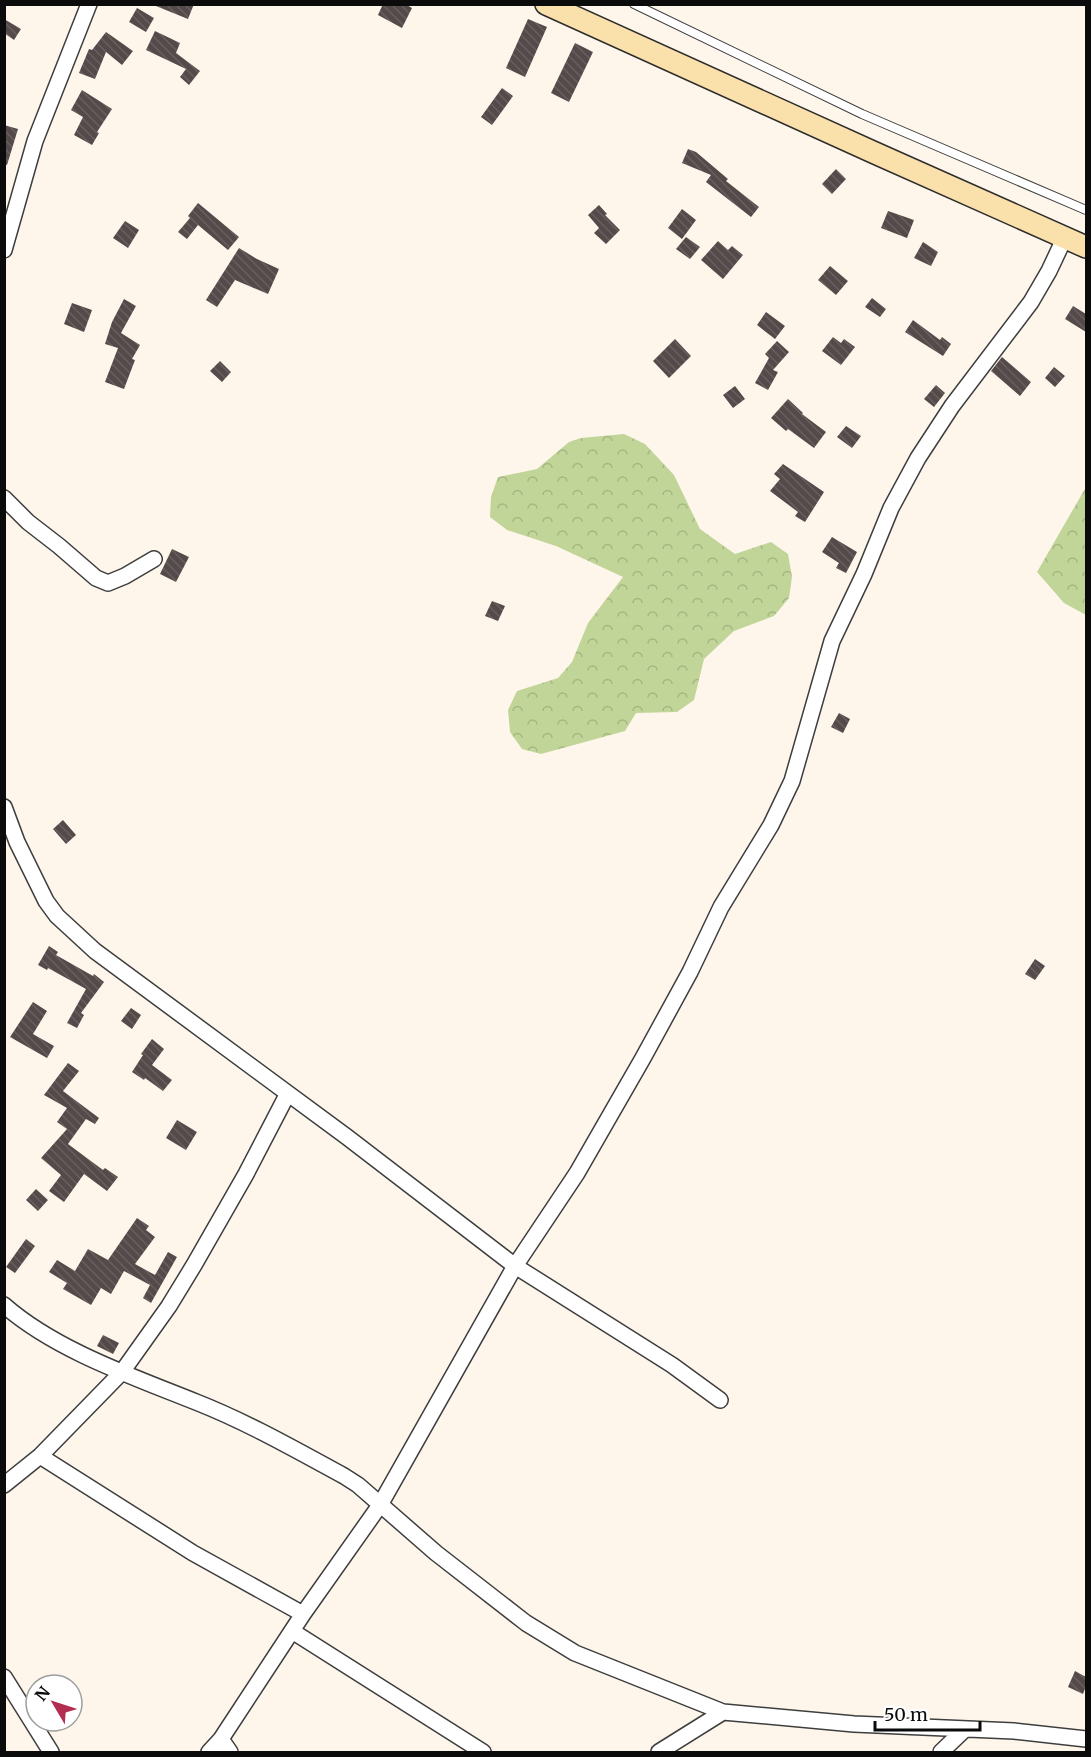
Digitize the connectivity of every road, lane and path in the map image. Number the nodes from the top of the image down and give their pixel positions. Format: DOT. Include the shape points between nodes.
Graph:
graph roads {
  1 [pos="89,4"];
  2 [pos="546,4"];
  3 [pos="634,4"];
  4 [pos="1086,210"];
  5 [pos="1065,237"];
  6 [pos="1086,246"];
  7 [pos="4,250"];
  8 [pos="4,498"];
  9 [pos="154,559"];
  10 [pos="4,807"];
  11 [pos="287,1095"];
  12 [pos="515,1266"];
  13 [pos="5,1308"];
  14 [pos="122,1372"];
  15 [pos="720,1400"];
  16 [pos="40,1456"];
  17 [pos="4,1485"];
  18 [pos="380,1505"];
  19 [pos="303,1614"];
  20 [pos="292,1631"];
  21 [pos="4,1677"];
  22 [pos="723,1712"];
  23 [pos="964,1730"];
  24 [pos="1086,1738"];
  25 [pos="221,1739"];
  26 [pos="48,1751"];
  27 [pos="209,1752"];
  28 [pos="230,1752"];
  29 [pos="483,1752"];
  30 [pos="658,1752"];
  31 [pos="941,1752"];
  1 -- 7 [label="street" via="35,141"];
  2 -- 5 [label="street"];
  3 -- 4 [label="lane" via="862,114"];
  5 -- 6 [label="street"];
  5 -- 12 [label="street" via="1031,302 952,406 891,508 832,641 792,781 775,816 721,907 690,972 577,1173"];
  8 -- 9 [label="street" via="96,578 108,583"];
  10 -- 11 [label="street" via="21,852 57,916 95,951"];
  11 -- 12 [label="street"];
  11 -- 14 [label="street" via="194,1265"];
  12 -- 15 [label="street" via="672,1365"];
  12 -- 18 [label="street"];
  13 -- 14 [label="street" via="65,1345"];
  14 -- 16 [label="street"];
  14 -- 18 [label="street" via="247,1425 344,1476"];
  16 -- 17 [label="street"];
  16 -- 19 [label="street" via="193,1553"];
  18 -- 19 [label="street"];
  18 -- 22 [label="street" via="526,1623 575,1653"];
  19 -- 20 [label="street"];
  20 -- 25 [label="street"];
  20 -- 29 [label="street"];
  21 -- 26 [label="street"];
  22 -- 23 [label="street"];
  22 -- 30 [label="street"];
  23 -- 24 [label="street"];
  23 -- 31 [label="street"];
  25 -- 27 [label="street"];
  25 -- 28 [label="street"];
}
